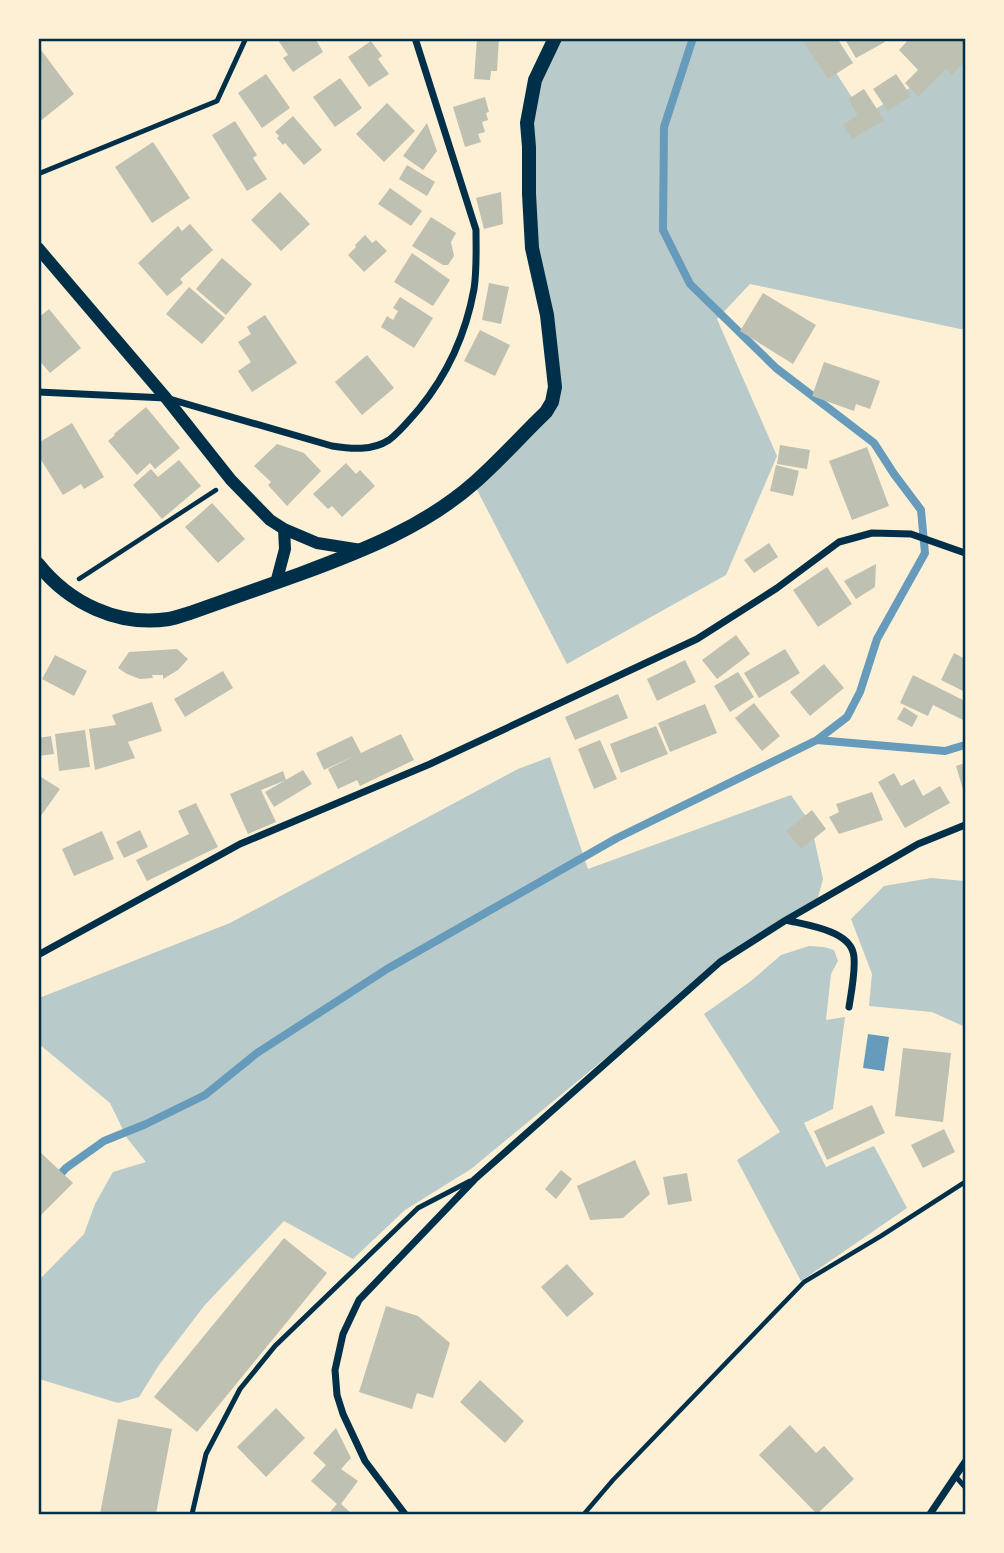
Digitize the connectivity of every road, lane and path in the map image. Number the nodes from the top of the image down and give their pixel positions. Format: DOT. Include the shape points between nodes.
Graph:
graph roads {
  1 [pos="246,38"];
  2 [pos="415,38"];
  3 [pos="555,38"];
  4 [pos="38,174"];
  5 [pos="38,248"];
  6 [pos="38,392"];
  7 [pos="166,398"];
  8 [pos="231,480"];
  9 [pos="284,529"];
  10 [pos="363,550"];
  11 [pos="965,553"];
  12 [pos="38,564"];
  13 [pos="78,580"];
  14 [pos="276,583"];
  15 [pos="965,825"];
  16 [pos="786,920"];
  17 [pos="38,955"];
  18 [pos="849,1007"];
  19 [pos="475,1179"];
  20 [pos="965,1182"];
  21 [pos="965,1462"];
  22 [pos="956,1477"];
  23 [pos="965,1487"];
  24 [pos="192,1514"];
  25 [pos="405,1514"];
  26 [pos="584,1514"];
  27 [pos="930,1514"];
  1 -- 4 [label="lane" via="217,102"];
  2 -- 7 [label="street" via="476,230 474,289 466,321 435,390 388,440 355,449"];
  3 -- 10 [label="main road" via="535,80 527,122 532,248 547,315 555,387 552,402 474,484 403,531"];
  5 -- 7 [label="street"];
  6 -- 7 [label="street"];
  7 -- 8 [label="street"];
  8 -- 9 [label="street"];
  8 -- 13 [label="path"];
  9 -- 10 [label="street" via="317,543"];
  9 -- 14 [label="street" via="285,549"];
  10 -- 14 [label="main road"];
  11 -- 17 [label="street" via="911,534 872,533 839,542 697,639 430,764 240,844"];
  12 -- 14 [label="main road" via="84,604 145,620 169,619"];
  15 -- 16 [label="street" via="918,844"];
  16 -- 18 [label="street" via="835,933 848,942 854,954"];
  16 -- 19 [label="street" via="720,962"];
  19 -- 24 [label="lane" via="418,1208 275,1346 240,1389 206,1454"];
  19 -- 25 [label="street" via="359,1300 335,1370 343,1414 365,1461"];
  20 -- 26 [label="path" via="803,1282"];
  21 -- 22 [label="street"];
  22 -- 23 [label="lane"];
  22 -- 27 [label="street"];
}
